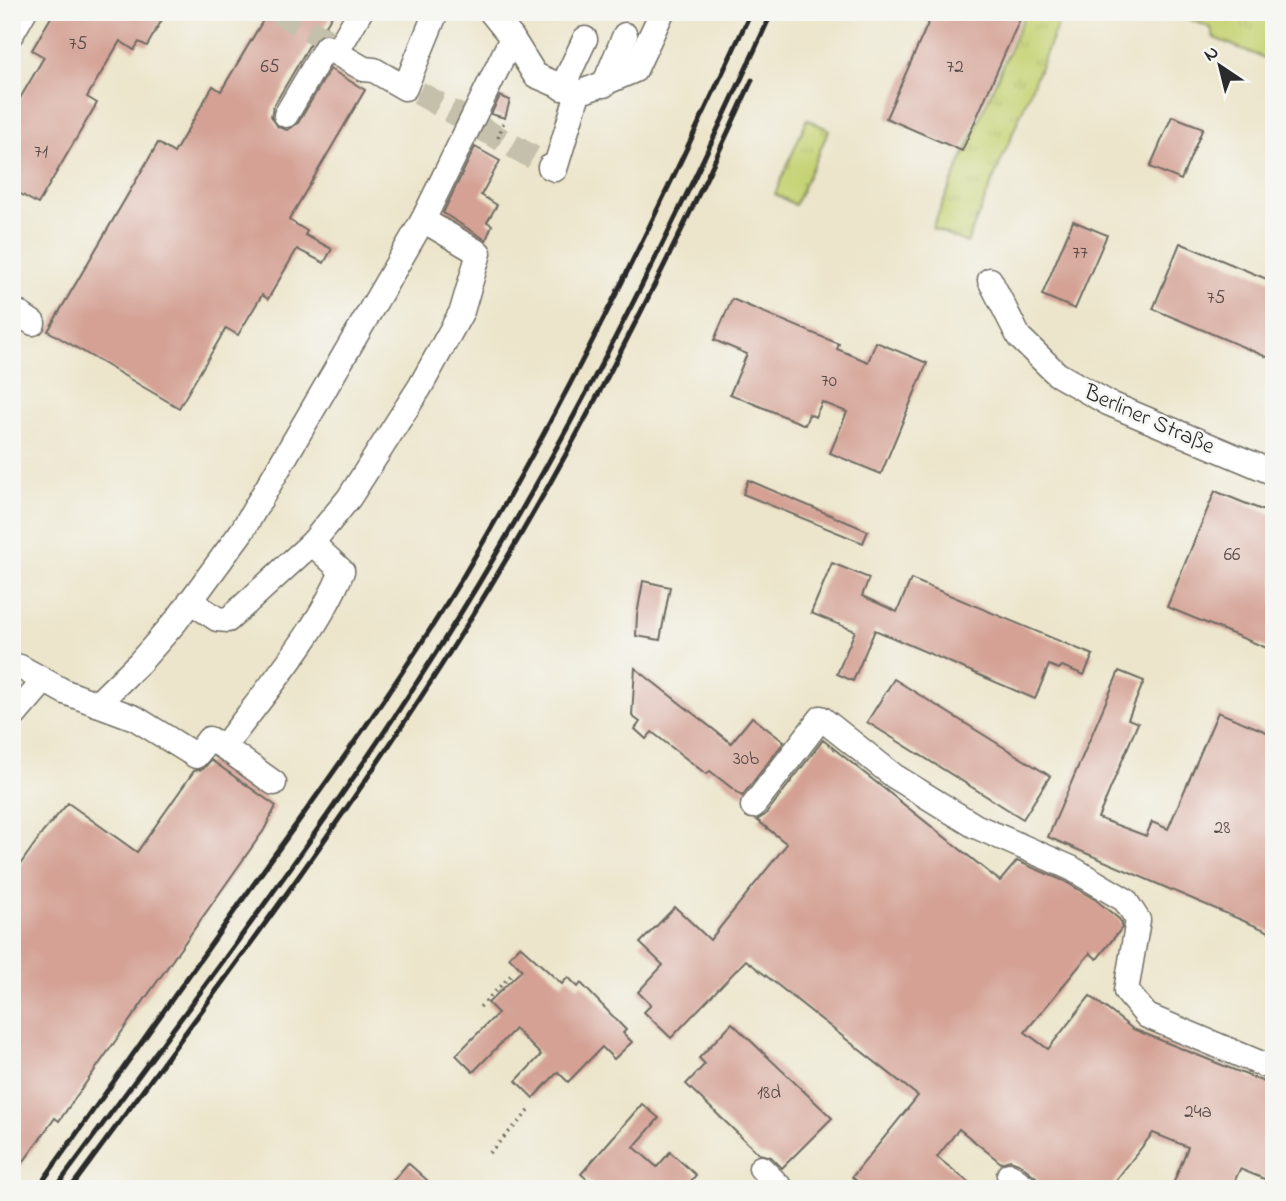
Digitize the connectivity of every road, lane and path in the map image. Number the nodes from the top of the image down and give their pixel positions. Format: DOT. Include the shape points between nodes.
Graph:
graph roads {
  1 [pos="24,12"];
  2 [pos="360,12"];
  3 [pos="436,12"];
  4 [pos="491,12"];
  5 [pos="662,12"];
  6 [pos="12,33"];
  7 [pos="625,35"];
  8 [pos="512,38"];
  9 [pos="584,38"];
  10 [pos="339,48"];
  11 [pos="604,85"];
  12 [pos="570,90"];
  13 [pos="286,115"];
  14 [pos="504,121"];
  15 [pos="498,138"];
  16 [pos="550,166"];
  17 [pos="423,220"];
  18 [pos="990,281"];
  19 [pos="12,309"];
  20 [pos="33,323"];
  21 [pos="1274,473"];
  22 [pos="312,543"];
  23 [pos="190,601"];
  24 [pos="12,666"];
  25 [pos="44,681"];
  26 [pos="97,704"];
  27 [pos="12,718"];
  28 [pos="224,747"];
  29 [pos="274,783"];
  30 [pos="753,806"];
  31 [pos="513,973"];
  32 [pos="480,1007"];
  33 [pos="1274,1069"];
  34 [pos="531,1109"];
  35 [pos="489,1153"];
  36 [pos="761,1168"];
  37 [pos="782,1189"];
  1 -- 6 [label="street"];
  2 -- 10 [label="street"];
  3 -- 13 [label="street" via="405,88 326,47"];
  4 -- 8 [label="street"];
  5 -- 11 [label="street" via="635,71"];
  7 -- 11 [label="street"];
  8 -- 12 [label="street" via="535,75"];
  8 -- 17 [label="street"];
  9 -- 12 [label="street"];
  11 -- 12 [label="street"];
  12 -- 16 [label="street" via="555,169"];
  14 -- 15 [label="path"];
  17 -- 22 [label="street" via="479,253 462,311 349,498"];
  17 -- 23 [label="street" via="242,531"];
  18 -- 21 [label="street, Berliner Straße" via="1019,337 1057,374 1108,404"];
  19 -- 20 [label="street"];
  22 -- 23 [label="street" via="228,620"];
  22 -- 28 [label="street" via="342,571 336,586 318,619"];
  23 -- 26 [label="street" via="140,662"];
  24 -- 25 [label="street"];
  25 -- 26 [label="street"];
  25 -- 27 [label="street"];
  26 -- 28 [label="street" via="135,718 196,756 209,740"];
  28 -- 29 [label="street"];
  30 -- 33 [label="street" via="821,718 894,776 975,827 1071,868 1125,900 1138,920 1126,991 1147,1016"];
  31 -- 32 [label="path"];
  34 -- 35 [label="path"];
  36 -- 37 [label="street"];
}
